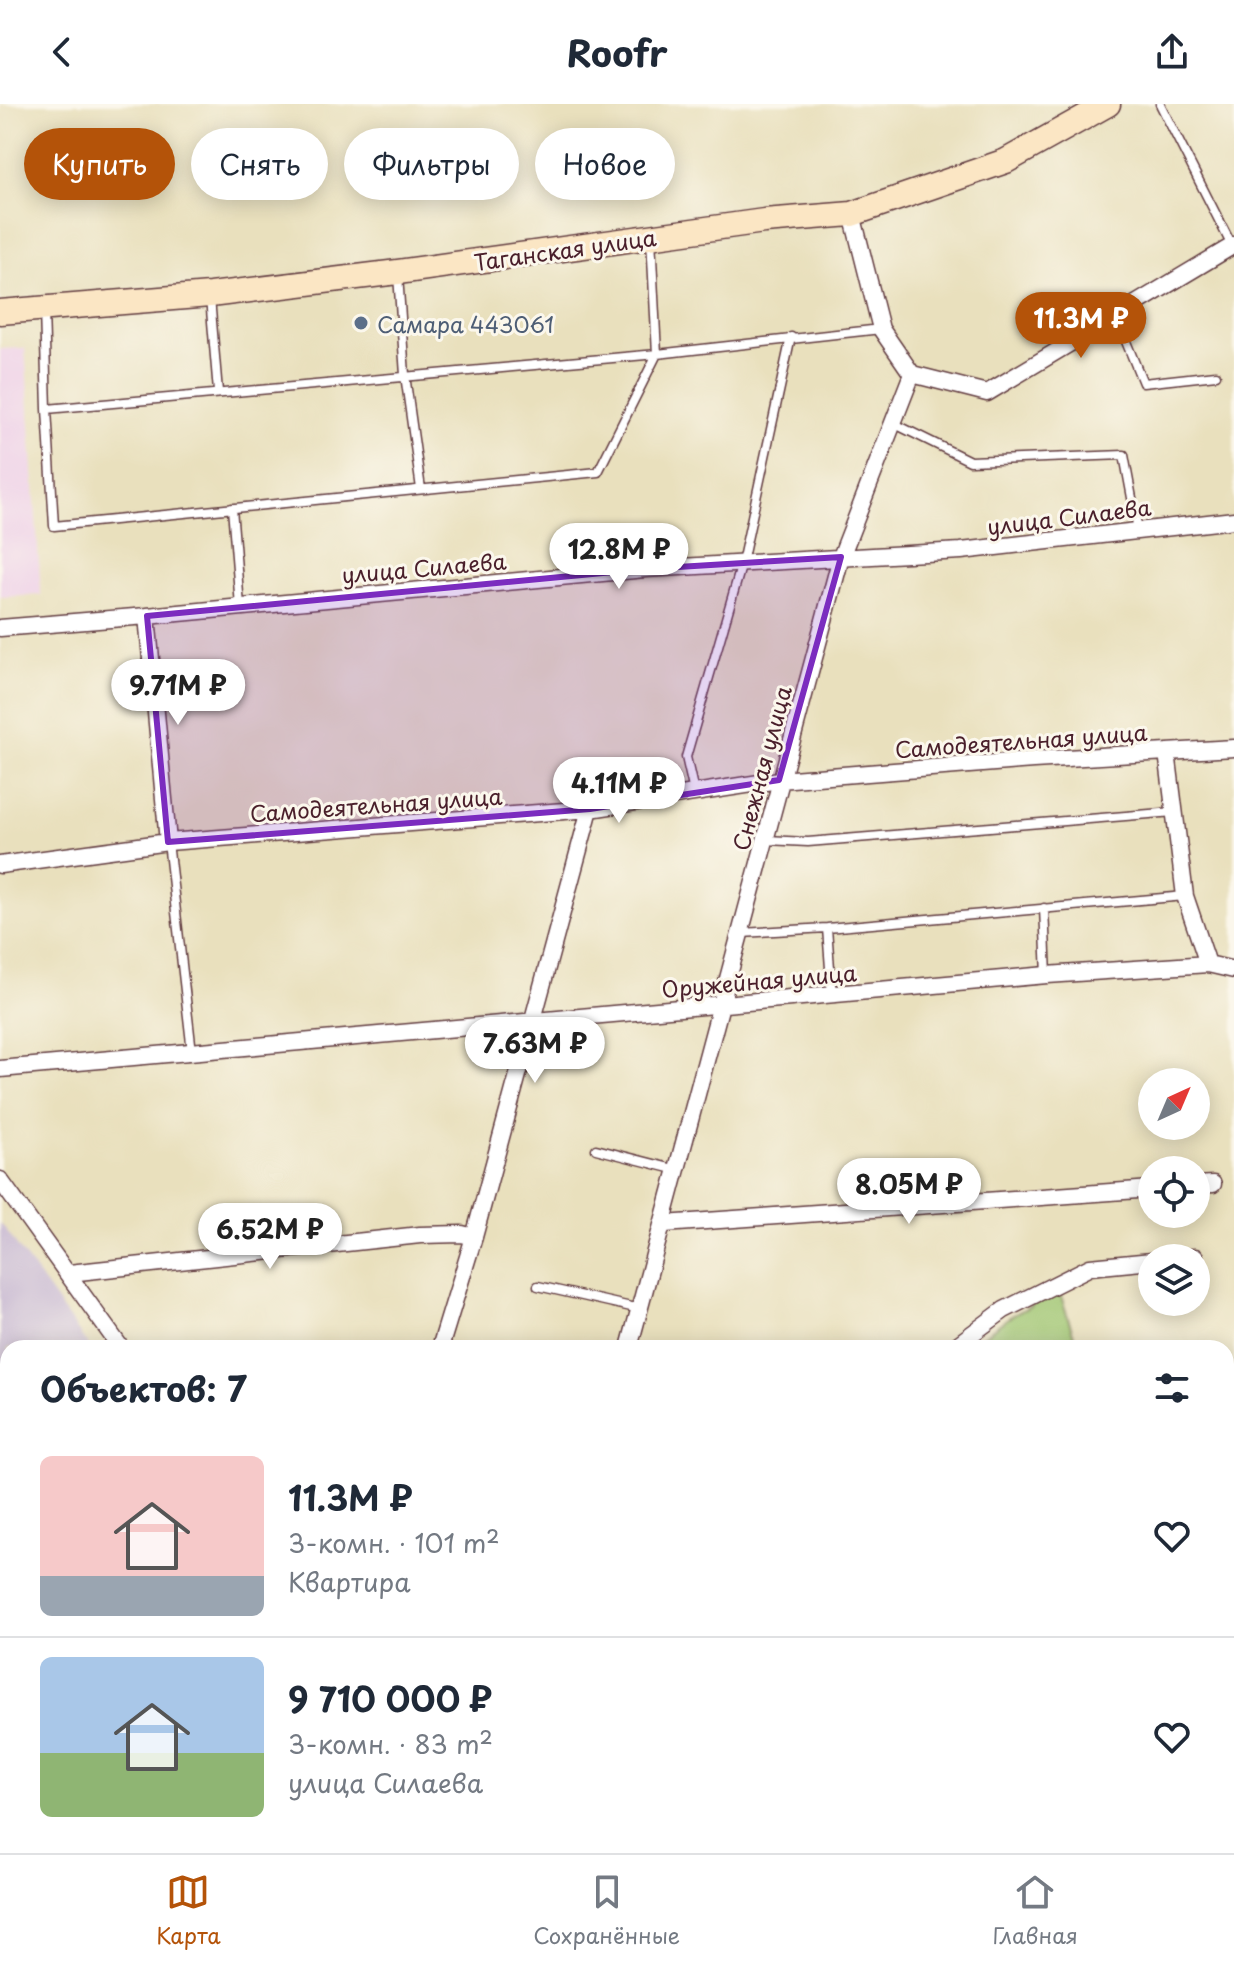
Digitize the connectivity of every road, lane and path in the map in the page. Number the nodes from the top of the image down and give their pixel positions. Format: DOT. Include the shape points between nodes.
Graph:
graph roads {
  1 [pos="1108,104"];
  2 [pos="1160,104"];
  3 [pos="852,214"];
  4 [pos="651,238"];
  5 [pos="1233,246"];
  6 [pos="398,272"];
  7 [pos="210,295"];
  8 [pos="44,310"];
  9 [pos="0,312"];
  10 [pos="1115,316"];
  11 [pos="881,329"];
  12 [pos="791,337"];
  13 [pos="657,354"];
  14 [pos="912,374"];
  15 [pos="405,375"];
  16 [pos="1216,375"];
  17 [pos="218,392"];
  18 [pos="47,409"];
  19 [pos="895,424"];
  20 [pos="421,489"];
  21 [pos="232,508"];
  22 [pos="1234,520"];
  23 [pos="1138,530"];
  24 [pos="841,557"];
  25 [pos="742,563"];
  26 [pos="240,606"];
  27 [pos="147,616"];
  28 [pos="0,628"];
  29 [pos="1234,748"];
  30 [pos="1167,752"];
  31 [pos="779,780"];
  32 [pos="694,792"];
  33 [pos="590,809"];
  34 [pos="1174,812"];
  35 [pos="765,840"];
  36 [pos="168,842"];
  37 [pos="0,865"];
  38 [pos="1185,896"];
  39 [pos="1044,908"];
  40 [pos="827,928"];
  41 [pos="740,933"];
  42 [pos="1208,964"];
  43 [pos="1234,970"];
  44 [pos="1047,975"];
  45 [pos="832,995"];
  46 [pos="721,1006"];
  47 [pos="531,1020"];
  48 [pos="192,1052"];
  49 [pos="0,1069"];
  50 [pos="596,1149"];
  51 [pos="679,1170"];
  52 [pos="0,1180"];
  53 [pos="1210,1184"];
  54 [pos="1213,1184"];
  55 [pos="1138,1190"];
  56 [pos="664,1224"];
  57 [pos="474,1237"];
  58 [pos="1138,1262"];
  59 [pos="69,1273"];
  60 [pos="538,1286"];
  61 [pos="640,1309"];
  62 [pos="115,1340"];
  63 [pos="442,1340"];
  64 [pos="631,1340"];
  65 [pos="964,1340"];
  1 -- 3 [label="main road, Таганская улица" via="1006,161"];
  2 -- 5 [label="lane"];
  3 -- 4 [label="main road, Таганская улица"];
  3 -- 11 [label="street"];
  4 -- 6 [label="main road, Таганская улица"];
  4 -- 13 [label="lane"];
  5 -- 10 [label="street"];
  6 -- 7 [label="main road, Таганская улица"];
  6 -- 15 [label="lane"];
  7 -- 8 [label="main road, Таганская улица"];
  7 -- 17 [label="lane"];
  8 -- 9 [label="main road, Таганская улица"];
  8 -- 18 [label="lane"];
  10 -- 14 [label="street" via="987,393"];
  10 -- 16 [label="lane" via="1143,383"];
  11 -- 12 [label="lane"];
  11 -- 14 [label="street"];
  12 -- 13 [label="lane"];
  12 -- 25 [label="lane"];
  13 -- 15 [label="lane"];
  13 -- 20 [label="lane" via="598,472"];
  14 -- 19 [label="street, Снежная улица"];
  15 -- 17 [label="lane"];
  15 -- 20 [label="lane"];
  17 -- 18 [label="lane"];
  18 -- 21 [label="lane" via="54,526"];
  19 -- 23 [label="lane" via="970,461 1124,455"];
  19 -- 24 [label="street, Снежная улица"];
  20 -- 21 [label="lane"];
  21 -- 26 [label="lane"];
  22 -- 23 [label="street, улица Силаева"];
  23 -- 24 [label="street, улица Силаева" via="961,551"];
  24 -- 25 [label="street, улица Силаева"];
  24 -- 31 [label="street, Снежная улица"];
  25 -- 26 [label="street, улица Силаева"];
  25 -- 32 [label="lane" via="686,757"];
  26 -- 27 [label="street, улица Силаева"];
  27 -- 28 [label="street, улица Силаева"];
  27 -- 36 [label="street"];
  29 -- 30 [label="street, Самодеятельная улица"];
  30 -- 31 [label="street, Самодеятельная улица"];
  30 -- 34 [label="street"];
  31 -- 32 [label="street, Самодеятельная улица"];
  31 -- 35 [label="street, Снежная улица"];
  32 -- 33 [label="street, Самодеятельная улица"];
  33 -- 36 [label="street, Самодеятельная улица"];
  33 -- 47 [label="street"];
  34 -- 35 [label="lane" via="808,842"];
  34 -- 38 [label="street"];
  35 -- 41 [label="street, Снежная улица"];
  36 -- 37 [label="street, Самодеятельная улица"];
  36 -- 48 [label="lane"];
  38 -- 39 [label="lane"];
  38 -- 42 [label="street"];
  39 -- 40 [label="lane"];
  39 -- 44 [label="lane"];
  40 -- 41 [label="lane"];
  40 -- 45 [label="lane"];
  41 -- 46 [label="street, Снежная улица"];
  42 -- 43 [label="street, Оружейная улица"];
  42 -- 44 [label="street, Оружейная улица"];
  44 -- 45 [label="street, Оружейная улица"];
  45 -- 46 [label="street, Оружейная улица"];
  46 -- 47 [label="street, Оружейная улица"];
  46 -- 51 [label="street, Снежная улица"];
  47 -- 48 [label="street, Оружейная улица"];
  47 -- 57 [label="street"];
  48 -- 49 [label="street, Оружейная улица"];
  50 -- 51 [label="lane"];
  51 -- 56 [label="street, Снежная улица"];
  52 -- 59 [label="street"];
  53 -- 54 [label="street"];
  55 -- 56 [label="street"];
  56 -- 61 [label="street, Снежная улица"];
  57 -- 59 [label="street" via="420,1235"];
  57 -- 63 [label="street"];
  58 -- 65 [label="street" via="1090,1267 1004,1310"];
  59 -- 62 [label="street"];
  60 -- 61 [label="lane"];
  61 -- 64 [label="street, Снежная улица"];
}
